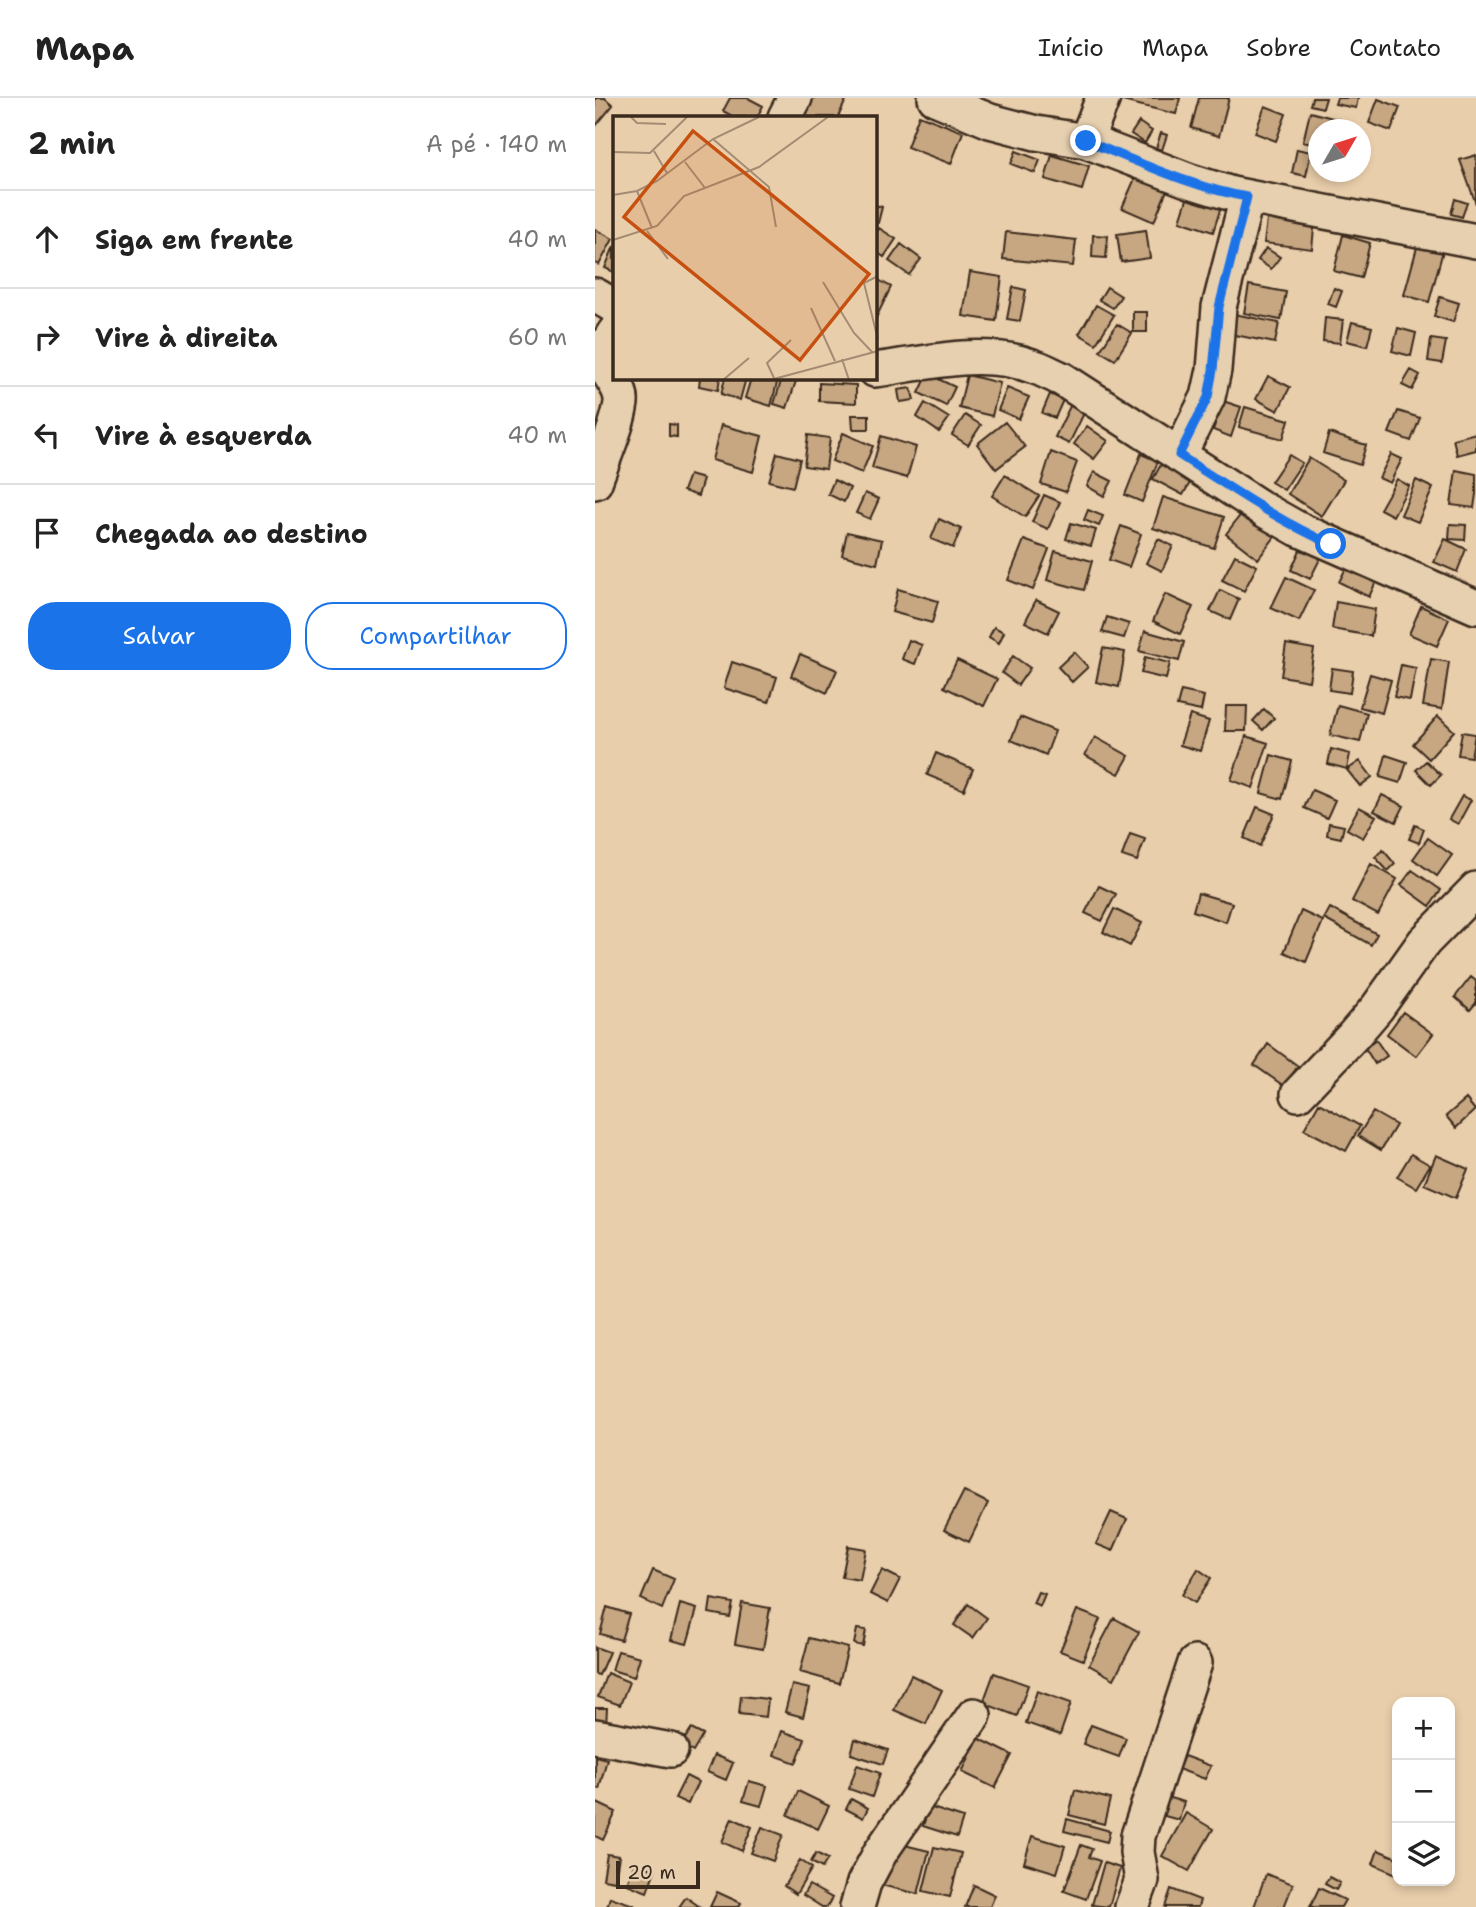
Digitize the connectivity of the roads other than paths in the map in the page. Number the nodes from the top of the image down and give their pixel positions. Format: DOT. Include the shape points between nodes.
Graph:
graph roads {
  1 [pos="795,98"];
  2 [pos="935,98"];
  3 [pos="1103,98"];
  4 [pos="786,116"];
  5 [pos="1086,141"];
  6 [pos="1247,197"];
  7 [pos="1476,241"];
  8 [pos="595,295"];
  9 [pos="613,305"];
  10 [pos="613,335"];
  11 [pos="877,370"];
  12 [pos="1179,455"];
  13 [pos="595,482"];
  14 [pos="1476,607"];
  15 [pos="1476,889"];
  16 [pos="1298,1094"];
  17 [pos="1195,1662"];
  18 [pos="974,1715"];
  19 [pos="595,1736"];
  20 [pos="671,1750"];
  21 [pos="857,1907"];
  22 [pos="1132,1907"];
  1 -- 4 [label="street"];
  2 -- 5 [label="street" via="990,121"];
  3 -- 5 [label="street"];
  5 -- 6 [label="street" via="1190,181"];
  6 -- 7 [label="street"];
  6 -- 12 [label="street" via="1219,307 1208,397"];
  8 -- 9 [label="street"];
  10 -- 13 [label="street" via="605,347 604,363 621,400"];
  11 -- 12 [label="street" via="971,357 1031,365 1062,379"];
  12 -- 14 [label="street" via="1298,530"];
  15 -- 16 [label="street" via="1424,942 1361,1026"];
  17 -- 22 [label="street" via="1138,1836 1142,1881"];
  18 -- 21 [label="street" via="880,1853"];
  19 -- 20 [label="street"];
}
